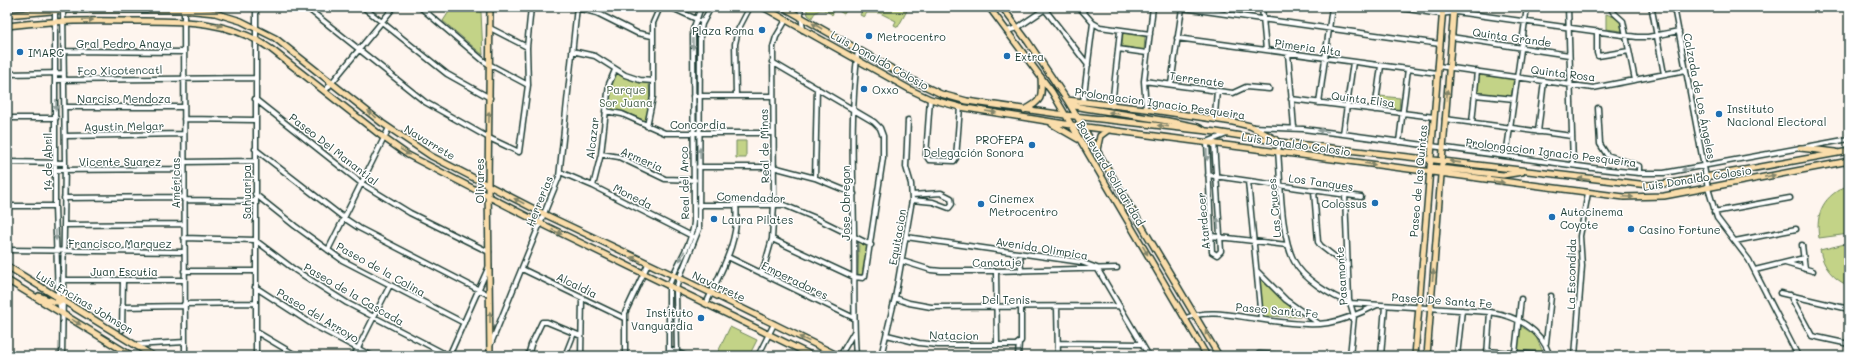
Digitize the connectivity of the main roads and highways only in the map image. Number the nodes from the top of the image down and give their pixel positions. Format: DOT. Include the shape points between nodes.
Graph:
graph roads {
  1 [pos="490,7"];
  2 [pos="763,7"];
  3 [pos="783,7"];
  4 [pos="989,7"];
  5 [pos="1002,7"];
  6 [pos="1443,7"];
  7 [pos="207,9"];
  8 [pos="215,10"];
  9 [pos="1453,10"];
  10 [pos="7,15"];
  11 [pos="7,26"];
  12 [pos="1041,76"];
  13 [pos="1067,100"];
  14 [pos="1024,110"];
  15 [pos="1065,116"];
  16 [pos="1077,117"];
  17 [pos="1046,120"];
  18 [pos="1071,125"];
  19 [pos="1083,126"];
  20 [pos="1108,130"];
  21 [pos="1207,131"];
  22 [pos="1080,140"];
  23 [pos="1280,142"];
  24 [pos="1800,148"];
  25 [pos="1098,150"];
  26 [pos="1849,151"];
  27 [pos="1841,153"];
  28 [pos="1430,158"];
  29 [pos="1442,160"];
  30 [pos="1849,161"];
  31 [pos="1430,169"];
  32 [pos="1442,171"];
  33 [pos="1524,171"];
  34 [pos="488,185"];
  35 [pos="488,197"];
  36 [pos="7,266"];
  37 [pos="7,280"];
  38 [pos="30,294"];
  39 [pos="61,299"];
  40 [pos="123,353"];
  41 [pos="132,356"];
  42 [pos="153,356"];
  43 [pos="490,356"];
  44 [pos="813,356"];
  45 [pos="839,356"];
  46 [pos="1207,356"];
  47 [pos="1220,356"];
  48 [pos="1415,356"];
  49 [pos="1427,356"];
  34 -- 1 [label="main road, Olivares, one-way"];
  2 -- 17 [label="main road, Luis Donaldo Colosio, one-way" via="930,99 960,107"];
  14 -- 3 [label="main road, Luis Donaldo Colosio, one-way" via="941,94"];
  4 -- 12 [label="main road, Boulevard Solidaridad"];
  5 -- 13 [label="main road, Boulevard Solidaridad"];
  6 -- 28 [label="main road, Paseo de las Quintas"];
  7 -- 8 [label="main road, Navarrete"];
  7 -- 10 [label="main road, Navarrete" via="55,10"];
  34 -- 8 [label="main road, Navarrete, one-way" via="416,147 275,38"];
  29 -- 9 [label="main road, Paseo de las Quintas, one-way"];
  11 -- 35 [label="main road, Navarrete, one-way" via="56,21 184,21 222,26 256,39 408,155"];
  12 -- 14 [label="main road" via="1040,98"];
  12 -- 15 [label="main road, Boulevard Solidaridad"];
  13 -- 16 [label="main road, Boulevard Solidaridad"];
  21 -- 13 [label="main road, one-way" via="1168,121 1080,107"];
  13 -- 23 [label="main road, Prolongacion Ignacio Pesqueira" via="1233,122 1250,126"];
  14 -- 15 [label="main road, Luis Donaldo Colosio"];
  15 -- 16 [label="main road, Luis Donaldo Colosio"];
  15 -- 18 [label="main road, Boulevard Solidaridad"];
  16 -- 19 [label="main road, Boulevard Solidaridad"];
  21 -- 16 [label="main road, Luis Donaldo Colosio, one-way"];
  17 -- 18 [label="main road, Luis Donaldo Colosio"];
  17 -- 22 [label="main road"];
  18 -- 19 [label="main road, Luis Donaldo Colosio"];
  18 -- 22 [label="main road, Boulevard Solidaridad"];
  19 -- 20 [label="main road, Luis Donaldo Colosio"];
  19 -- 25 [label="main road, Boulevard Solidaridad"];
  20 -- 25 [label="main road, Boulevard Solidaridad" via="1100,136"];
  20 -- 31 [label="main road, Luis Donaldo Colosio, one-way"];
  21 -- 23 [label="main road, Luis Donaldo Colosio"];
  22 -- 46 [label="main road, Boulevard Solidaridad, one-way"];
  23 -- 28 [label="main road, Luis Donaldo Colosio"];
  24 -- 27 [label="main road"];
  47 -- 25 [label="main road, Boulevard Solidaridad, one-way"];
  26 -- 27 [label="main road, Luis Donaldo Colosio"];
  27 -- 33 [label="main road, Luis Donaldo Colosio, one-way" via="1648,185"];
  28 -- 29 [label="main road, Luis Donaldo Colosio"];
  28 -- 31 [label="main road, Paseo de las Quintas"];
  29 -- 32 [label="main road, Paseo de las Quintas"];
  33 -- 29 [label="main road, Luis Donaldo Colosio, one-way"];
  32 -- 30 [label="main road, Luis Donaldo Colosio, one-way" via="1588,193 1651,197"];
  31 -- 32 [label="main road, Luis Donaldo Colosio"];
  31 -- 48 [label="main road, Paseo de las Quintas"];
  32 -- 33 [label="main road" via="1503,176"];
  49 -- 32 [label="main road, Paseo de las Quintas, one-way"];
  34 -- 35 [label="main road, Olivares"];
  45 -- 34 [label="main road, Navarrete, one-way"];
  43 -- 35 [label="main road, Olivares, one-way"];
  35 -- 44 [label="main road, Navarrete, one-way"];
  36 -- 39 [label="main road, Luis Encinas Johnson"];
  37 -- 38 [label="main road, Luis Encinas Johnson"];
  38 -- 39 [label="main road"];
  38 -- 40 [label="main road, Luis Encinas Johnson, one-way"];
  39 -- 42 [label="main road, Luis Encinas Johnson"];
  40 -- 41 [label="main road, Luis Encinas Johnson"];
}
